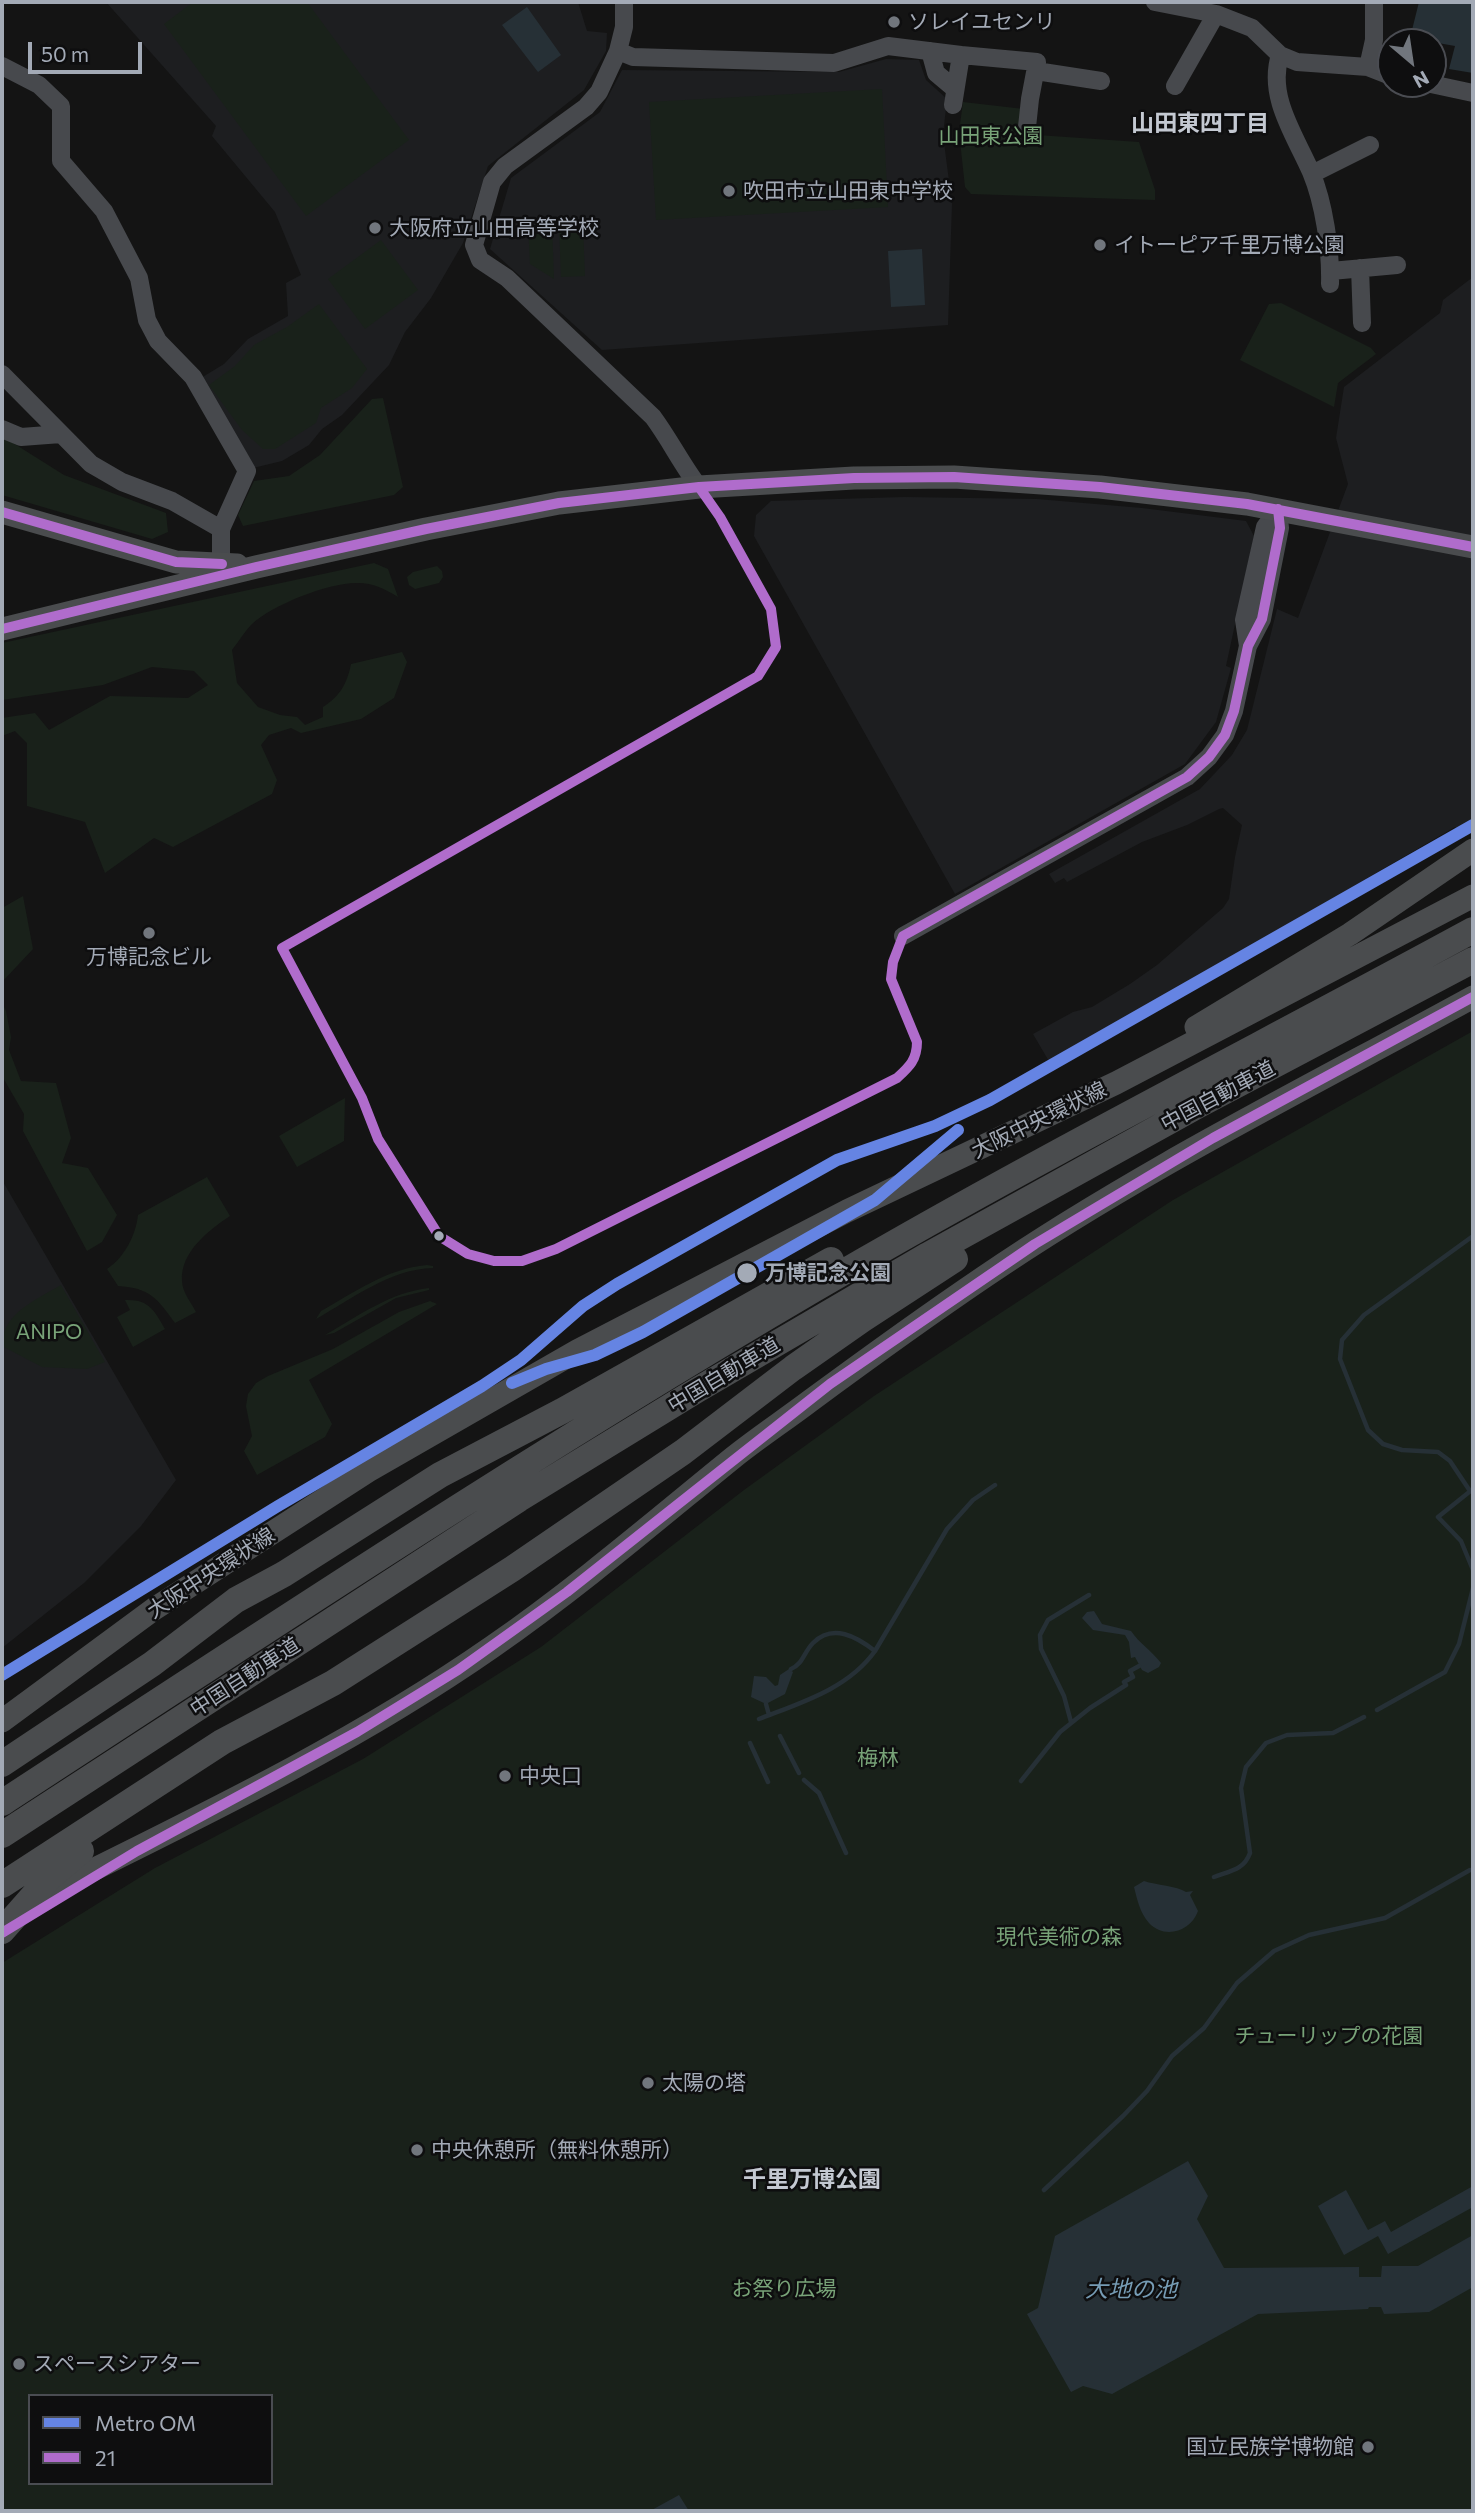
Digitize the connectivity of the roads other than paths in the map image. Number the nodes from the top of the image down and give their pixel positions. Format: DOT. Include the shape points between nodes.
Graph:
graph roads {
  1 [pos="624,2"];
  2 [pos="1155,2"];
  3 [pos="1374,2"];
  4 [pos="1216,14"];
  5 [pos="618,51"];
  6 [pos="930,51"];
  7 [pos="961,55"];
  8 [pos="1280,55"];
  9 [pos="2,66"];
  10 [pos="1368,67"];
  11 [pos="1036,71"];
  12 [pos="1377,71"];
  13 [pos="1101,81"];
  14 [pos="1175,86"];
  15 [pos="1447,87"];
  16 [pos="1473,93"];
  17 [pos="1027,127"];
  18 [pos="1370,145"];
  19 [pos="1312,174"];
  20 [pos="1397,265"];
  21 [pos="1360,268"];
  22 [pos="1362,323"];
  23 [pos="2,374"];
  24 [pos="2,429"];
  25 [pos="61,434"];
  26 [pos="699,487"];
  27 [pos="1278,509"];
  28 [pos="2,512"];
  29 [pos="221,529"];
  30 [pos="1473,547"];
  31 [pos="221,564"];
  32 [pos="256,567"];
  33 [pos="2,629"];
  34 [pos="1473,850"];
  35 [pos="1473,896"];
  36 [pos="1473,930"];
  37 [pos="903,936"];
  38 [pos="1473,960"];
  39 [pos="1473,997"];
  40 [pos="1116,1083"];
  41 [pos="1180,1086"];
  42 [pos="1199,1105"];
  43 [pos="329,1622"];
  44 [pos="333,1683"];
  45 [pos="2,1721"];
  46 [pos="85,1749"];
  47 [pos="2,1764"];
  48 [pos="2,1791"];
  49 [pos="2,1803"];
  50 [pos="179,1826"];
  51 [pos="2,1835"];
  52 [pos="2,1856"];
  53 [pos="2,1885"];
  54 [pos="26,1903"];
  55 [pos="2,1915"];
  56 [pos="2,1932"];
  1 -- 5 [label="street"];
  2 -- 4 [label="street"];
  3 -- 10 [label="street"];
  4 -- 8 [label="street" via="1252,28"];
  4 -- 14 [label="street"];
  5 -- 6 [label="street" via="634,58 834,63 888,46"];
  5 -- 26 [label="street" via="599,92 586,107 505,166 492,183 474,245 480,260 508,278 653,417"];
  6 -- 7 [label="street"];
  6 -- 7 [label="street" via="936,73 954,97"];
  7 -- 11 [label="street" via="1038,62"];
  8 -- 10 [label="street" via="1297,62"];
  8 -- 19 [label="street" via="1276,70 1281,106"];
  9 -- 29 [label="street" via="39,85 61,106 61,161 104,211 139,278 146,320 158,341 193,377 247,471"];
  10 -- 12 [label="street"];
  11 -- 13 [label="street" via="1074,70"];
  11 -- 17 [label="street"];
  15 -- 16 [label="street"];
  18 -- 19 [label="street"];
  19 -- 21 [label="street" via="1325,227 1330,277"];
  20 -- 21 [label="street"];
  21 -- 22 [label="street"];
  23 -- 25 [label="street"];
  24 -- 25 [label="street" via="21,437"];
  25 -- 29 [label="street" via="91,464"];
  26 -- 27 [label="main road" via="954,477 1100,487"];
  26 -- 32 [label="main road" via="559,503"];
  27 -- 30 [label="main road"];
  27 -- 37 [label="street" via="1265,527 1244,620 1248,646 1234,711 1225,735 1209,757 1187,777"];
  28 -- 31 [label="main road" via="176,562"];
  29 -- 31 [label="street"];
  31 -- 32 [label="main road"];
  32 -- 33 [label="main road"];
  34 -- 40 [label="main road" via="1360,927 1172,1042"];
  35 -- 40 [label="main road, 大阪中央環状線"];
  36 -- 41 [label="highway, 中国自動車道"];
  38 -- 42 [label="highway, 中国自動車道"];
  39 -- 50 [label="main road" via="1236,1125 1040,1240 881,1347 737,1454 613,1557 494,1646 346,1738"];
  40 -- 45 [label="main road, 大阪中央環状線" via="742,1264 480,1405 154,1609"];
  41 -- 46 [label="highway, 中国自動車道" via="861,1262 640,1393"];
  41 -- 47 [label="highway" via="910,1216 440,1475 236,1600 152,1664"];
  42 -- 43 [label="highway, 中国自動車道" via="697,1390"];
  42 -- 44 [label="highway" via="1160,1134 905,1291 595,1514"];
  43 -- 51 [label="highway, 中国自動車道"];
  43 -- 52 [label="highway"];
  44 -- 53 [label="highway" via="222,1742"];
  44 -- 54 [label="highway" via="79,1852"];
  46 -- 48 [label="highway"];
  46 -- 49 [label="highway, 中国自動車道"];
  50 -- 54 [label="main road"];
  50 -- 56 [label="main road"];
  54 -- 55 [label="main road"];
  54 -- 56 [label="highway"];
}
